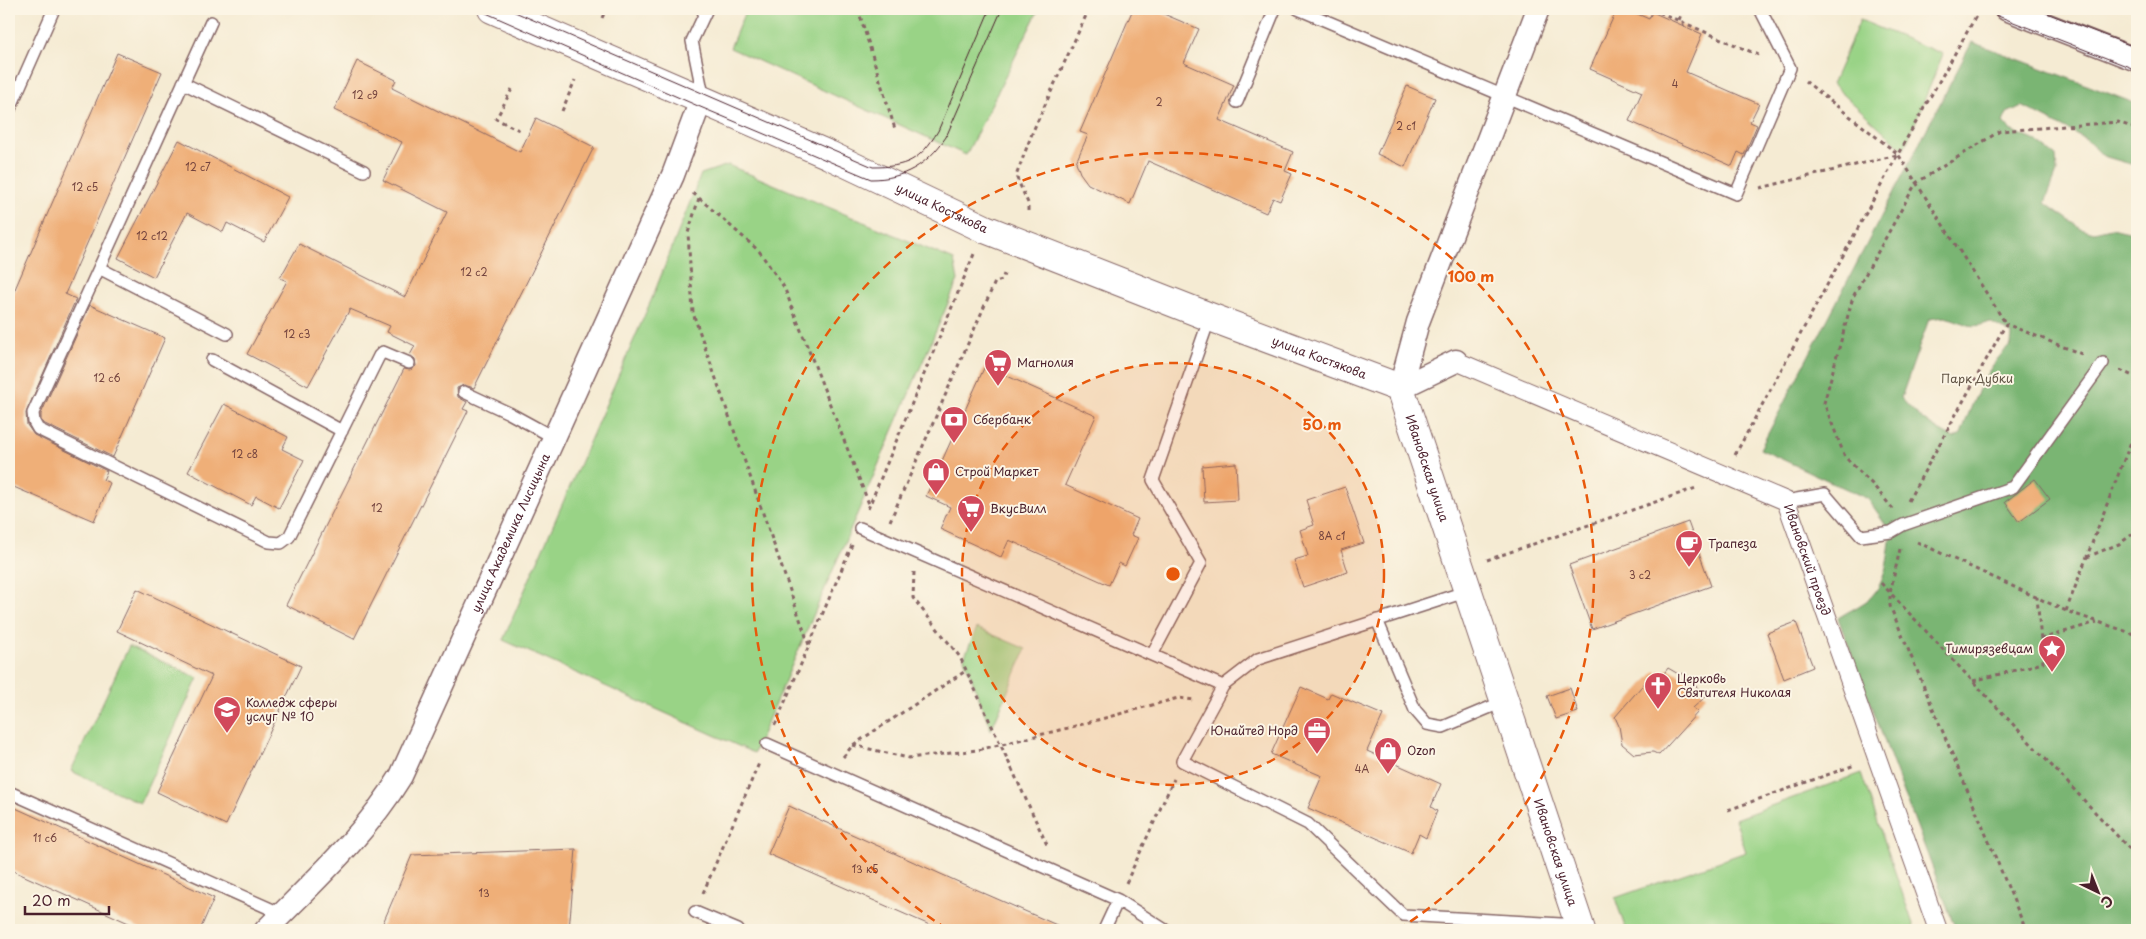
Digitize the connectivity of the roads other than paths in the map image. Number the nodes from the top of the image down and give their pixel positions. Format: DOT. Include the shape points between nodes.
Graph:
graph roads {
  1 [pos="54,9"];
  2 [pos="492,9"];
  3 [pos="707,9"];
  4 [pos="1275,9"];
  5 [pos="1298,9"];
  6 [pos="1538,9"];
  7 [pos="1760,9"];
  8 [pos="2006,9"];
  9 [pos="210,22"];
  10 [pos="2137,60"];
  11 [pos="183,83"];
  12 [pos="1504,96"];
  13 [pos="701,100"];
  14 [pos="1237,102"];
  15 [pos="9,111"];
  16 [pos="364,171"];
  17 [pos="99,268"];
  18 [pos="1210,318"];
  19 [pos="227,334"];
  20 [pos="212,360"];
  21 [pos="1456,361"];
  22 [pos="409,363"];
  23 [pos="2103,363"];
  24 [pos="1400,388"];
  25 [pos="464,392"];
  26 [pos="342,431"];
  27 [pos="553,437"];
  28 [pos="1786,501"];
  29 [pos="860,528"];
  30 [pos="1468,591"];
  31 [pos="1377,620"];
  32 [pos="1152,655"];
  33 [pos="1223,686"];
  34 [pos="1505,701"];
  35 [pos="767,744"];
  36 [pos="9,792"];
  37 [pos="1118,900"];
  38 [pos="695,912"];
  39 [pos="282,914"];
  40 [pos="1580,928"];
  41 [pos="266,930"];
  42 [pos="738,930"];
  43 [pos="1104,930"];
  44 [pos="1165,930"];
  45 [pos="1938,930"];
  1 -- 15 [label="lane"];
  2 -- 13 [label="street, улица Костякова"];
  3 -- 13 [label="lane" via="692,41 703,95"];
  4 -- 14 [label="lane"];
  5 -- 12 [label="lane"];
  6 -- 12 [label="street"];
  7 -- 12 [label="lane" via="1790,68 1736,194"];
  8 -- 10 [label="street"];
  9 -- 11 [label="lane"];
  11 -- 16 [label="lane"];
  11 -- 17 [label="lane"];
  12 -- 24 [label="street" via="1418,322"];
  13 -- 18 [label="street, улица Костякова" via="985,228"];
  13 -- 27 [label="street, улица Академика Лисицына" via="673,175"];
  17 -- 19 [label="lane"];
  17 -- 26 [label="lane" via="33,413 38,429 269,542 281,543 289,537"];
  18 -- 24 [label="street, улица Костякова"];
  18 -- 32 [label="lane" via="1153,480 1201,563"];
  20 -- 26 [label="lane"];
  21 -- 24 [label="street, Ивановский проезд"];
  21 -- 28 [label="street, Ивановский проезд"];
  22 -- 26 [label="lane" via="383,352 379,356"];
  23 -- 28 [label="lane" via="2013,487 1891,532 1861,536 1825,494"];
  24 -- 30 [label="street, Ивановская улица"];
  25 -- 27 [label="lane"];
  27 -- 39 [label="street, улица Академика Лисицына" via="401,776 366,827"];
  28 -- 45 [label="street, Ивановский проезд"];
  29 -- 32 [label="lane"];
  30 -- 31 [label="lane"];
  30 -- 34 [label="street, Ивановская улица"];
  31 -- 33 [label="lane" via="1258,659"];
  31 -- 34 [label="lane" via="1414,710 1427,724 1443,727"];
  32 -- 33 [label="lane"];
  33 -- 40 [label="lane" via="1182,761 1308,824 1403,915"];
  34 -- 40 [label="street, Ивановская улица"];
  35 -- 37 [label="lane"];
  36 -- 39 [label="lane"];
  37 -- 43 [label="lane"];
  37 -- 44 [label="lane"];
  38 -- 42 [label="lane"];
  39 -- 41 [label="street, улица Академика Лисицына"];
}
